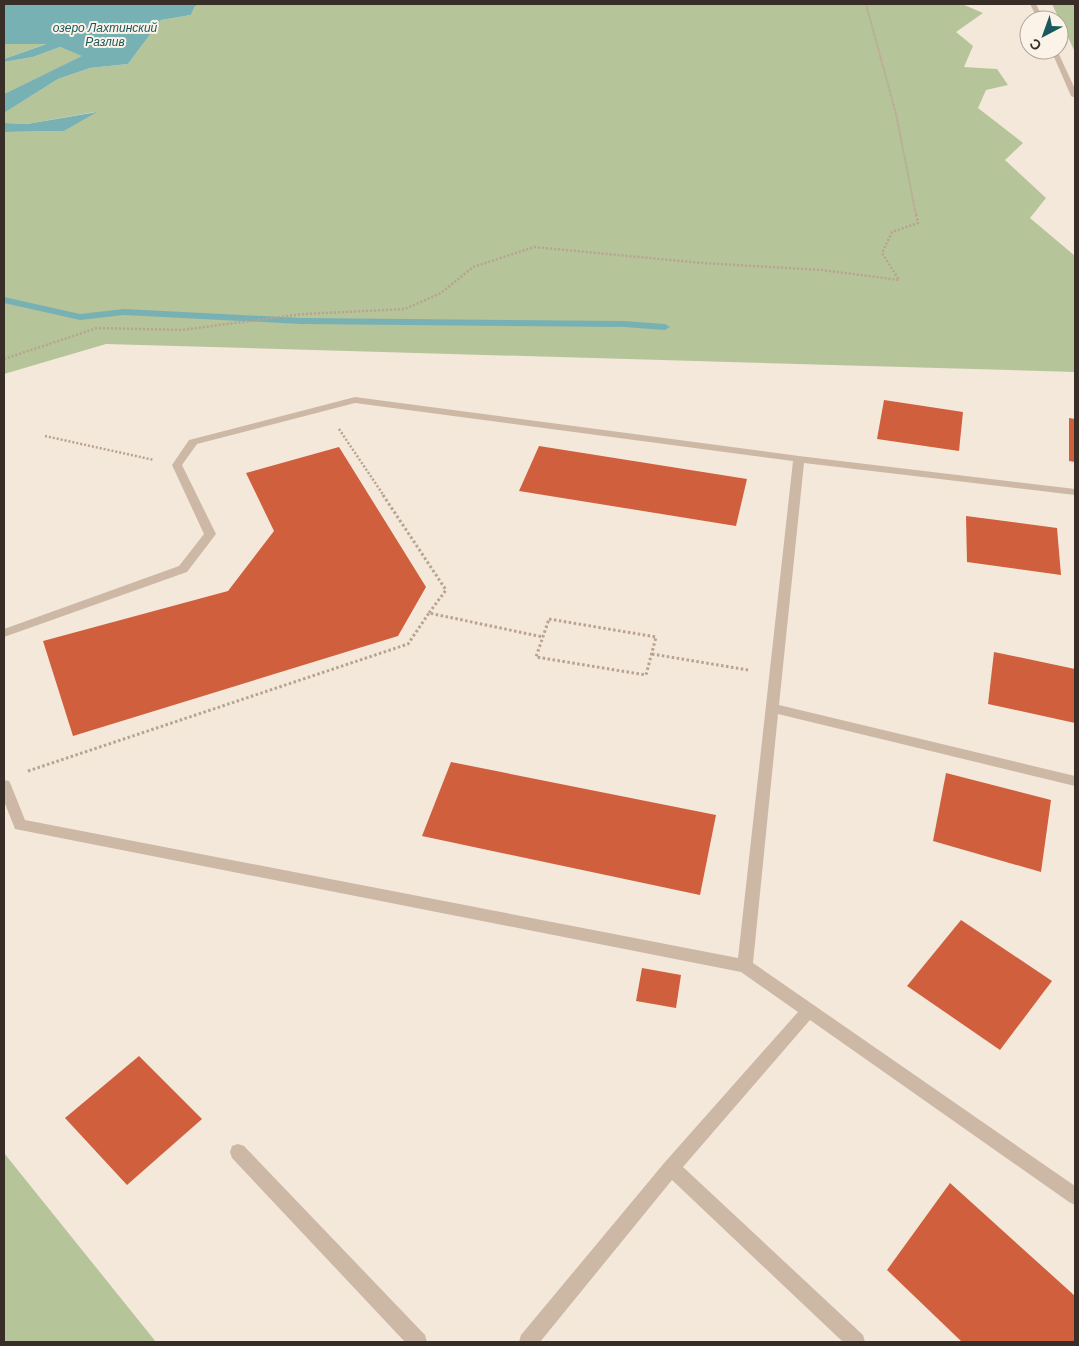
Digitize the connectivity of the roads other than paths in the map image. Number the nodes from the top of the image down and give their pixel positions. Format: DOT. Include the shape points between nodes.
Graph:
graph roads {
  1 [pos="1059,60"];
  2 [pos="1075,96"];
  3 [pos="798,459"];
  4 [pos="1075,492"];
  5 [pos="4,633"];
  6 [pos="772,708"];
  7 [pos="1075,781"];
  8 [pos="4,785"];
  9 [pos="745,966"];
  10 [pos="809,1010"];
  11 [pos="238,1152"];
  12 [pos="671,1168"];
  13 [pos="1075,1196"];
  14 [pos="418,1342"];
  15 [pos="528,1342"];
  16 [pos="856,1342"];
  1 -- 2 [label="lane"];
  3 -- 4 [label="lane"];
  3 -- 5 [label="lane" via="355,400 193,442 177,464 210,534 183,569"];
  3 -- 6 [label="lane"];
  6 -- 7 [label="lane"];
  6 -- 9 [label="lane"];
  8 -- 9 [label="lane" via="20,825"];
  9 -- 10 [label="lane"];
  10 -- 12 [label="lane"];
  10 -- 13 [label="lane"];
  11 -- 14 [label="lane"];
  12 -- 15 [label="lane"];
  12 -- 16 [label="lane"];
}
